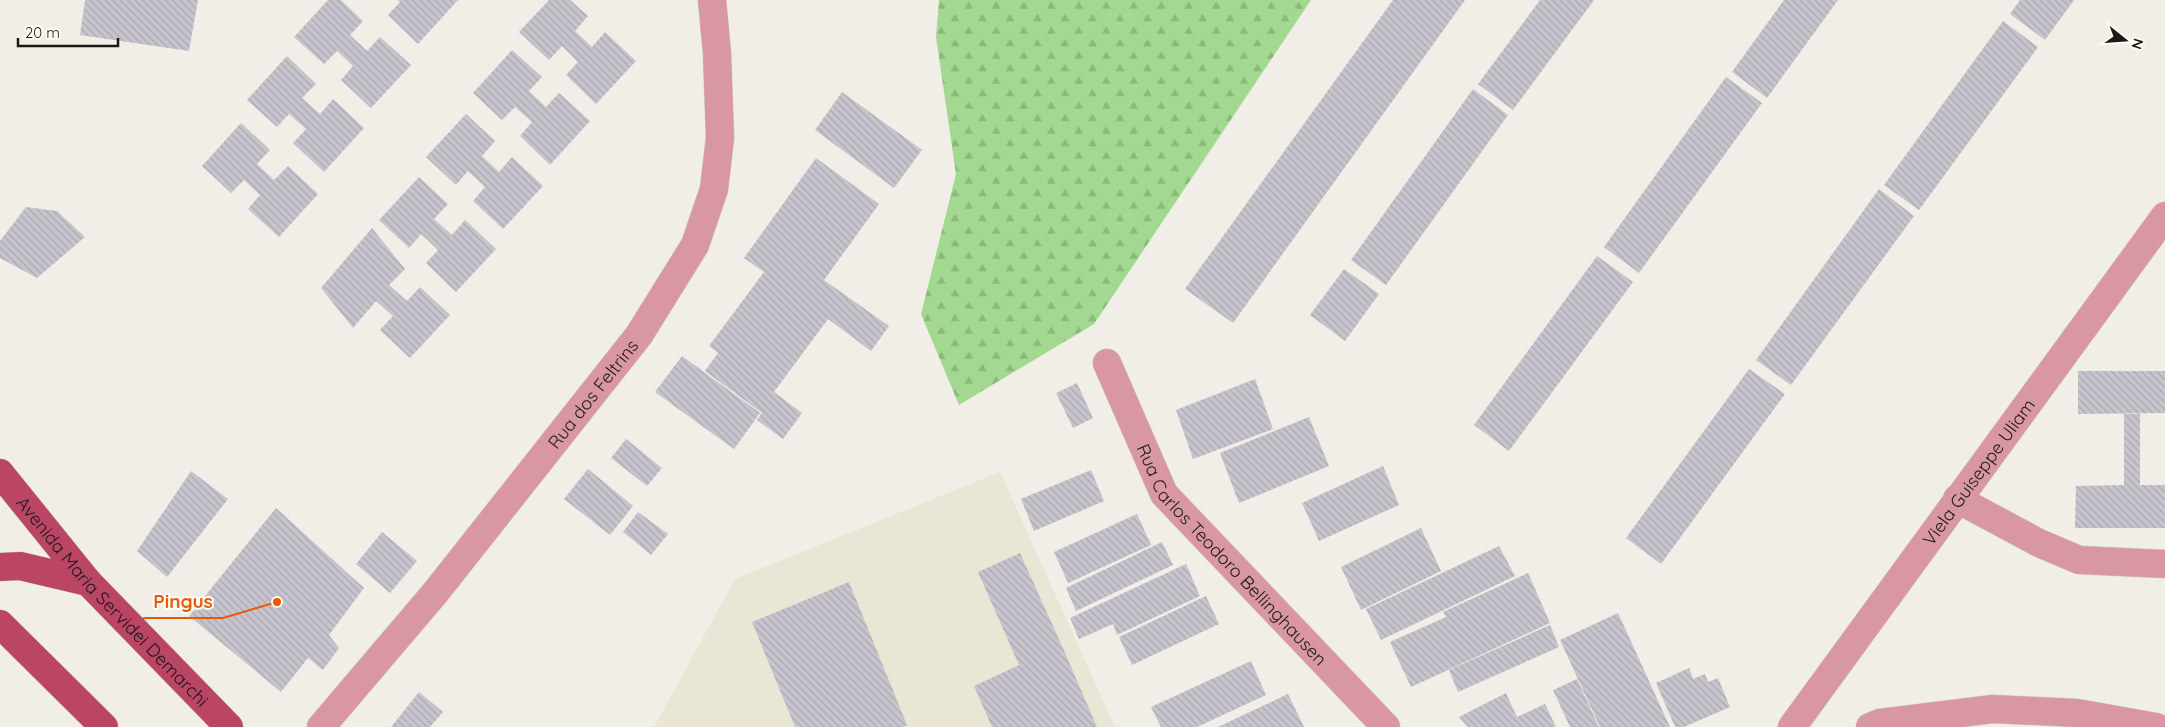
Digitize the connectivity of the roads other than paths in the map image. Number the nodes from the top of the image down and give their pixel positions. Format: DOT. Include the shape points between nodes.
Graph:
graph roads {
  1 [pos="712,0"];
  2 [pos="2165,216"];
  3 [pos="1107,363"];
  4 [pos="0,473"];
  5 [pos="1957,499"];
  6 [pos="2165,564"];
  7 [pos="0,567"];
  8 [pos="88,582"];
  9 [pos="0,624"];
  10 [pos="2076,720"];
  11 [pos="104,727"];
  12 [pos="229,727"];
  13 [pos="321,727"];
  14 [pos="1386,727"];
  15 [pos="1792,727"];
  16 [pos="1870,727"];
  17 [pos="2156,727"];
  1 -- 13 [label="street, Rua dos Feltrins" via="720,138 714,189 695,245 639,335 435,593"];
  2 -- 5 [label="street, Viela Guiseppe Uliam"];
  3 -- 14 [label="street, Rua Carlos Teodoro Bellinghausen" via="1164,494"];
  4 -- 8 [label="main road, Avenida Maria Servidei Demarchi"];
  5 -- 6 [label="street" via="2039,543 2079,560"];
  5 -- 15 [label="street, Viela Guiseppe Uliam"];
  7 -- 8 [label="main road" via="20,566"];
  8 -- 12 [label="main road, Avenida Maria Servidei Demarchi"];
  9 -- 11 [label="main road"];
  10 -- 16 [label="street" via="1993,709 1880,723"];
  10 -- 17 [label="street"];
}
